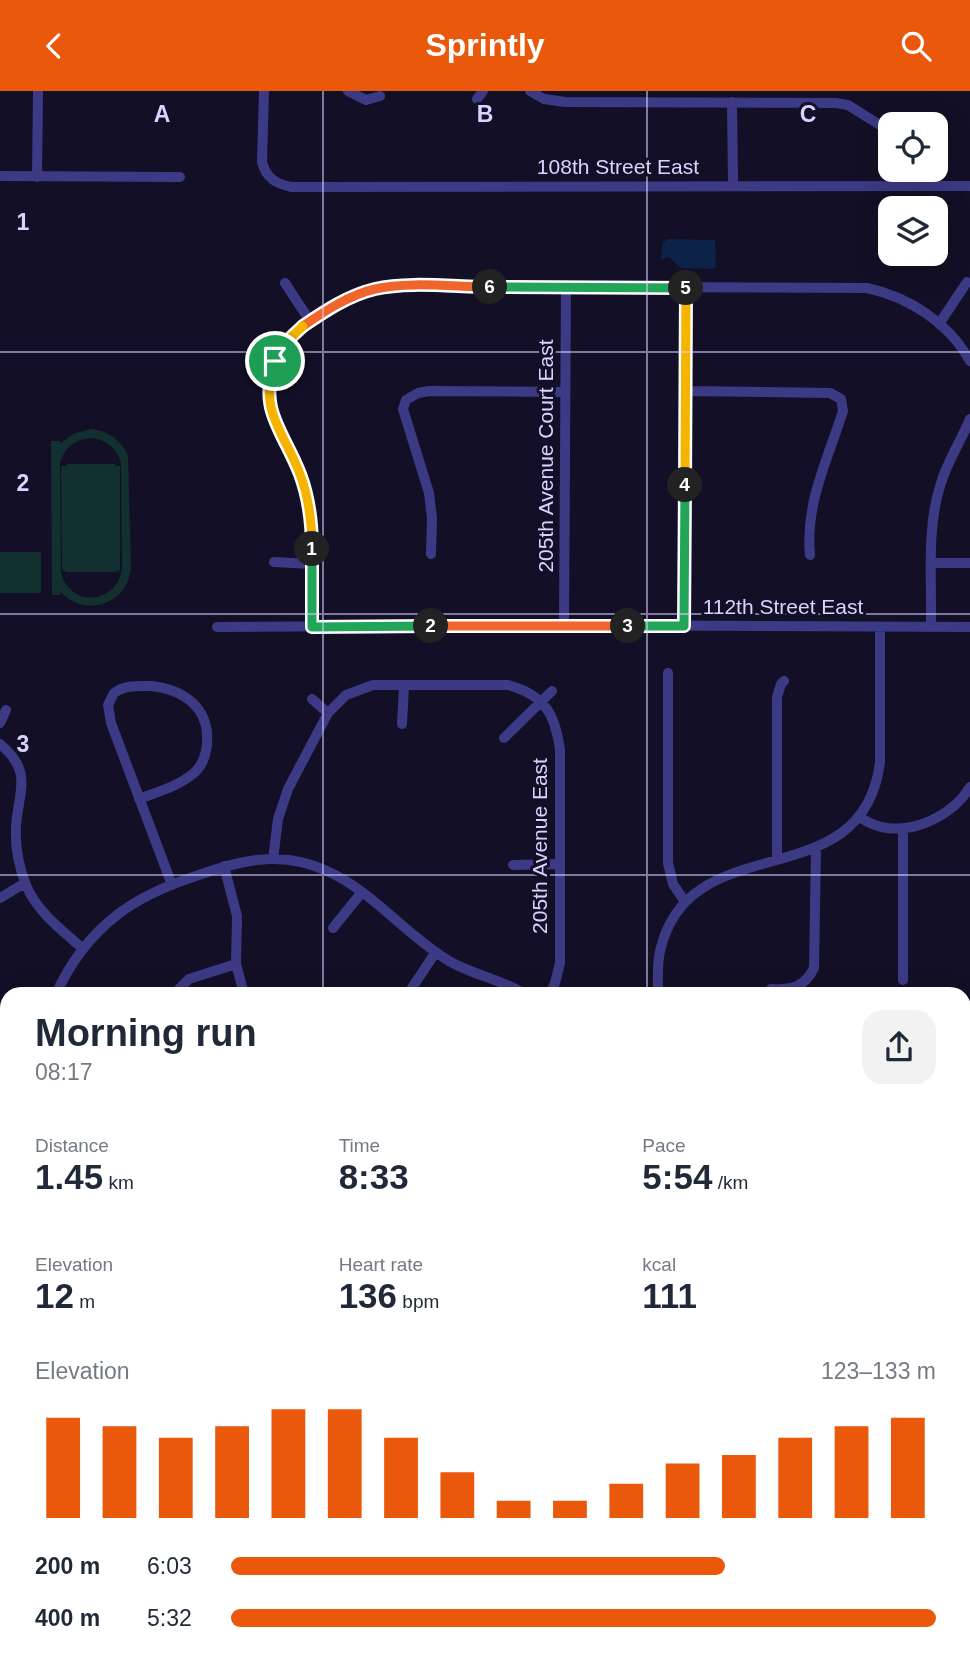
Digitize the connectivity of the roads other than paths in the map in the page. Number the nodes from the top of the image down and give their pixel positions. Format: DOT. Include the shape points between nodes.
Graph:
graph roads {
  1 [pos="38,91"];
  2 [pos="264,91"];
  3 [pos="348,91"];
  4 [pos="530,91"];
  5 [pos="380,96"];
  6 [pos="732,102"];
  7 [pos="878,124"];
  8 [pos="0,176"];
  9 [pos="37,177"];
  10 [pos="180,177"];
  11 [pos="900,182"];
  12 [pos="733,186"];
  13 [pos="900,186"];
  14 [pos="970,186"];
  15 [pos="967,282"];
  16 [pos="285,283"];
  17 [pos="566,286"];
  18 [pos="686,287"];
  19 [pos="310,321"];
  20 [pos="939,324"];
  21 [pos="970,361"];
  22 [pos="686,391"];
  23 [pos="565,392"];
  24 [pos="970,419"];
  25 [pos="431,554"];
  26 [pos="810,555"];
  27 [pos="274,562"];
  28 [pos="932,563"];
  29 [pos="969,563"];
  30 [pos="313,564"];
  31 [pos="564,625"];
  32 [pos="684,626"];
  33 [pos="217,627"];
  34 [pos="312,627"];
  35 [pos="880,627"];
  36 [pos="931,627"];
  37 [pos="970,627"];
  38 [pos="668,673"];
  39 [pos="785,681"];
  40 [pos="404,685"];
  41 [pos="552,691"];
  42 [pos="312,699"];
  43 [pos="541,702"];
  44 [pos="6,710"];
  45 [pos="328,713"];
  46 [pos="0,723"];
  47 [pos="402,724"];
  48 [pos="505,738"];
  49 [pos="0,744"];
  50 [pos="969,791"];
  51 [pos="139,799"];
  52 [pos="860,817"];
  53 [pos="903,829"];
  54 [pos="816,848"];
  55 [pos="273,859"];
  56 [pos="777,859"];
  57 [pos="560,864"];
  58 [pos="513,865"];
  59 [pos="224,866"];
  60 [pos="25,883"];
  61 [pos="172,885"];
  62 [pos="362,892"];
  63 [pos="0,898"];
  64 [pos="685,902"];
  65 [pos="334,928"];
  66 [pos="83,949"];
  67 [pos="435,953"];
  68 [pos="236,964"];
  69 [pos="903,980"];
  70 [pos="60,987"];
  71 [pos="181,987"];
  72 [pos="242,987"];
  73 [pos="413,987"];
  74 [pos="511,987"];
  75 [pos="553,987"];
  76 [pos="658,987"];
  77 [pos="790,987"];
  1 -- 9 [label="street"];
  2 -- 12 [label="street, 108th Street East" via="264,171 277,183 292,187"];
  3 -- 5 [label="street" via="366,100"];
  4 -- 6 [label="street" via="549,101"];
  6 -- 7 [label="street" via="842,103"];
  6 -- 12 [label="street"];
  8 -- 9 [label="street"];
  9 -- 10 [label="street"];
  11 -- 13 [label="street"];
  12 -- 13 [label="street, 108th Street East"];
  13 -- 14 [label="street, 108th Street East"];
  15 -- 20 [label="street"];
  16 -- 19 [label="street"];
  17 -- 18 [label="street"];
  17 -- 19 [label="street" via="383,287 352,297"];
  17 -- 23 [label="street, 205th Avenue Court East"];
  18 -- 20 [label="street" via="867,288 908,302"];
  18 -- 22 [label="street"];
  19 -- 30 [label="street" via="280,350 268,395 272,415 305,489"];
  20 -- 21 [label="street"];
  22 -- 26 [label="street" via="830,393 843,401 813,504"];
  22 -- 32 [label="street"];
  23 -- 25 [label="street" via="429,391 408,398 403,409 429,493"];
  23 -- 31 [label="street, 205th Avenue Court East"];
  24 -- 28 [label="street" via="934,506"];
  27 -- 30 [label="street"];
  28 -- 29 [label="street"];
  28 -- 36 [label="street"];
  30 -- 34 [label="street"];
  31 -- 32 [label="street, 112th Street East"];
  31 -- 34 [label="street, 112th Street East"];
  32 -- 35 [label="street, 112th Street East"];
  33 -- 34 [label="street, 112th Street East"];
  35 -- 36 [label="street, 112th Street East"];
  35 -- 52 [label="street" via="880,762 872,797"];
  36 -- 37 [label="street, 112th Street East"];
  38 -- 64 [label="street" via="668,863 673,884"];
  39 -- 56 [label="street" via="777,697"];
  40 -- 43 [label="street" via="508,685"];
  40 -- 45 [label="street" via="358,689"];
  40 -- 47 [label="street"];
  41 -- 43 [label="street"];
  42 -- 45 [label="street"];
  43 -- 48 [label="street"];
  43 -- 57 [label="street, 205th Avenue East" via="555,720 558,739"];
  44 -- 46 [label="street"];
  45 -- 55 [label="street" via="280,809"];
  49 -- 60 [label="street" via="19,765 23,780 16,834"];
  50 -- 53 [label="street" via="943,815"];
  51 -- 51 [label="street" via="194,773 205,755 207,728 200,710 180,692 162,687 121,688 108,705"];
  51 -- 61 [label="street"];
  52 -- 53 [label="street" via="882,829"];
  52 -- 54 [label="street"];
  53 -- 69 [label="street"];
  54 -- 56 [label="street"];
  54 -- 77 [label="street" via="814,968 799,986"];
  55 -- 59 [label="street"];
  55 -- 62 [label="street" via="316,866"];
  56 -- 64 [label="street" via="713,881"];
  57 -- 58 [label="street"];
  57 -- 75 [label="street, 205th Avenue East" via="560,963"];
  59 -- 61 [label="street"];
  59 -- 68 [label="street" via="237,916"];
  60 -- 63 [label="street"];
  60 -- 66 [label="street" via="43,911"];
  61 -- 66 [label="street" via="116,915"];
  62 -- 65 [label="street"];
  62 -- 67 [label="street"];
  64 -- 76 [label="street" via="661,948"];
  66 -- 70 [label="street"];
  67 -- 73 [label="street"];
  67 -- 74 [label="street"];
  68 -- 71 [label="street" via="190,979"];
  68 -- 72 [label="street"];
}
